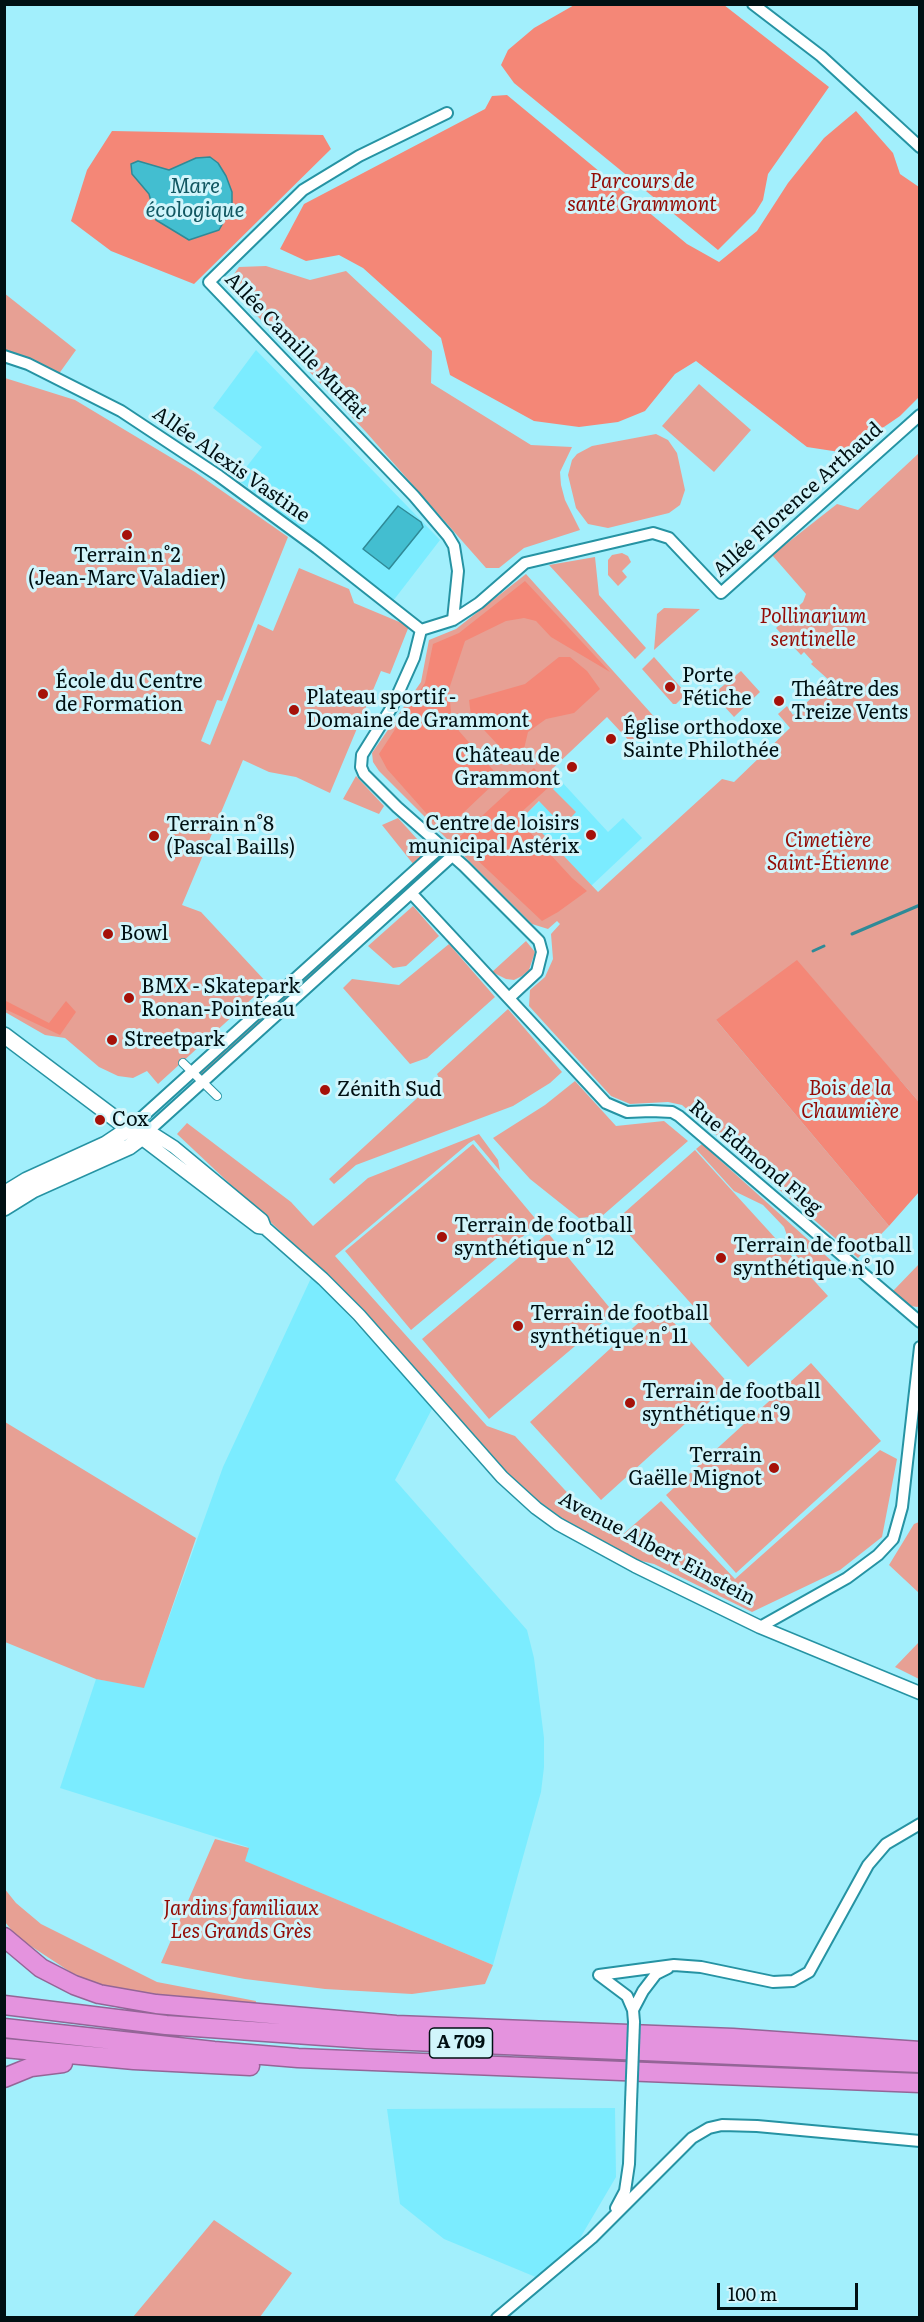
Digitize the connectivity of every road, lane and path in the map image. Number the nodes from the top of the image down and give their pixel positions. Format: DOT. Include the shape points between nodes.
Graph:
graph roads {
  1 [pos="753,4"];
  2 [pos="447,113"];
  3 [pos="920,147"];
  4 [pos="4,356"];
  5 [pos="920,416"];
  6 [pos="453,620"];
  7 [pos="421,630"];
  8 [pos="441,847"];
  9 [pos="452,856"];
  10 [pos="413,894"];
  11 [pos="510,998"];
  12 [pos="4,1035"];
  13 [pos="183,1063"];
  14 [pos="191,1072"];
  15 [pos="204,1083"];
  16 [pos="217,1096"];
  17 [pos="109,1113"];
  18 [pos="140,1132"];
  19 [pos="106,1144"];
  20 [pos="4,1194"];
  21 [pos="4,1208"];
  22 [pos="920,1322"];
  23 [pos="920,1347"];
  24 [pos="760,1627"];
  25 [pos="920,1693"];
  26 [pos="920,1824"];
  27 [pos="4,1937"];
  28 [pos="674,1965"];
  29 [pos="4,2005"];
  30 [pos="633,2010"];
  31 [pos="4,2028"];
  32 [pos="4,2048"];
  33 [pos="920,2051"];
  34 [pos="298,2058"];
  35 [pos="134,2060"];
  36 [pos="920,2063"];
  37 [pos="4,2078"];
  38 [pos="920,2083"];
  39 [pos="920,2141"];
  40 [pos="613,2216"];
  41 [pos="497,2318"];
  1 -- 3 [label="street" via="820,56"];
  2 -- 6 [label="street, Allée Camille Muffat" via="303,190 209,282 448,536 454,546 458,571"];
  4 -- 7 [label="street, Allée Alexis Vastine" via="121,411 219,476"];
  5 -- 6 [label="street, Allée Florence Arthaud" via="720,593 663,534 653,533 525,563"];
  6 -- 7 [label="street, Allée Florence Arthaud"];
  7 -- 8 [label="street" via="410,668 392,707 362,755 361,767 396,807"];
  8 -- 9 [label="street"];
  8 -- 14 [label="street"];
  9 -- 10 [label="street"];
  9 -- 11 [label="street" via="539,940 542,952 537,972"];
  10 -- 11 [label="street, Rue Edmond Fleg"];
  10 -- 15 [label="street"];
  11 -- 22 [label="street, Rue Edmond Fleg" via="606,1103 627,1112 672,1112 679,1116"];
  12 -- 17 [label="main road, Avenue Albert Einstein"];
  13 -- 14 [label="street"];
  14 -- 15 [label="street"];
  14 -- 18 [label="street"];
  15 -- 16 [label="street"];
  15 -- 18 [label="street"];
  17 -- 18 [label="main road, Avenue Albert Einstein"];
  17 -- 19 [label="main road" via="111,1132"];
  18 -- 19 [label="main road"];
  18 -- 21 [label="main road" via="129,1147 33,1190"];
  18 -- 24 [label="street, Avenue Albert Einstein" via="258,1227 265,1228 343,1298 502,1477 536,1508 635,1566"];
  19 -- 20 [label="main road"];
  23 -- 24 [label="street" via="902,1507 893,1539 847,1578"];
  24 -- 25 [label="street, Avenue Albert Einstein"];
  26 -- 28 [label="street" via="886,1844 868,1865 808,1972 793,1981 773,1982"];
  27 -- 33 [label="highway" via="41,1968 74,1985 99,1994 156,2004 396,2025 733,2038"];
  28 -- 30 [label="street" via="656,1974"];
  28 -- 30 [label="street" via="599,1975 627,1996"];
  29 -- 36 [label="highway, A 709" via="166,2025 366,2039"];
  30 -- 40 [label="street, bridge" via="629,2163 625,2191"];
  31 -- 34 [label="highway, A 709"];
  32 -- 35 [label="highway"];
  34 -- 35 [label="highway" via="271,2067"];
  34 -- 38 [label="highway, A 709"];
  35 -- 37 [label="highway" via="114,2064 48,2064"];
  39 -- 40 [label="street" via="722,2125 692,2138"];
  40 -- 41 [label="street"];
}
